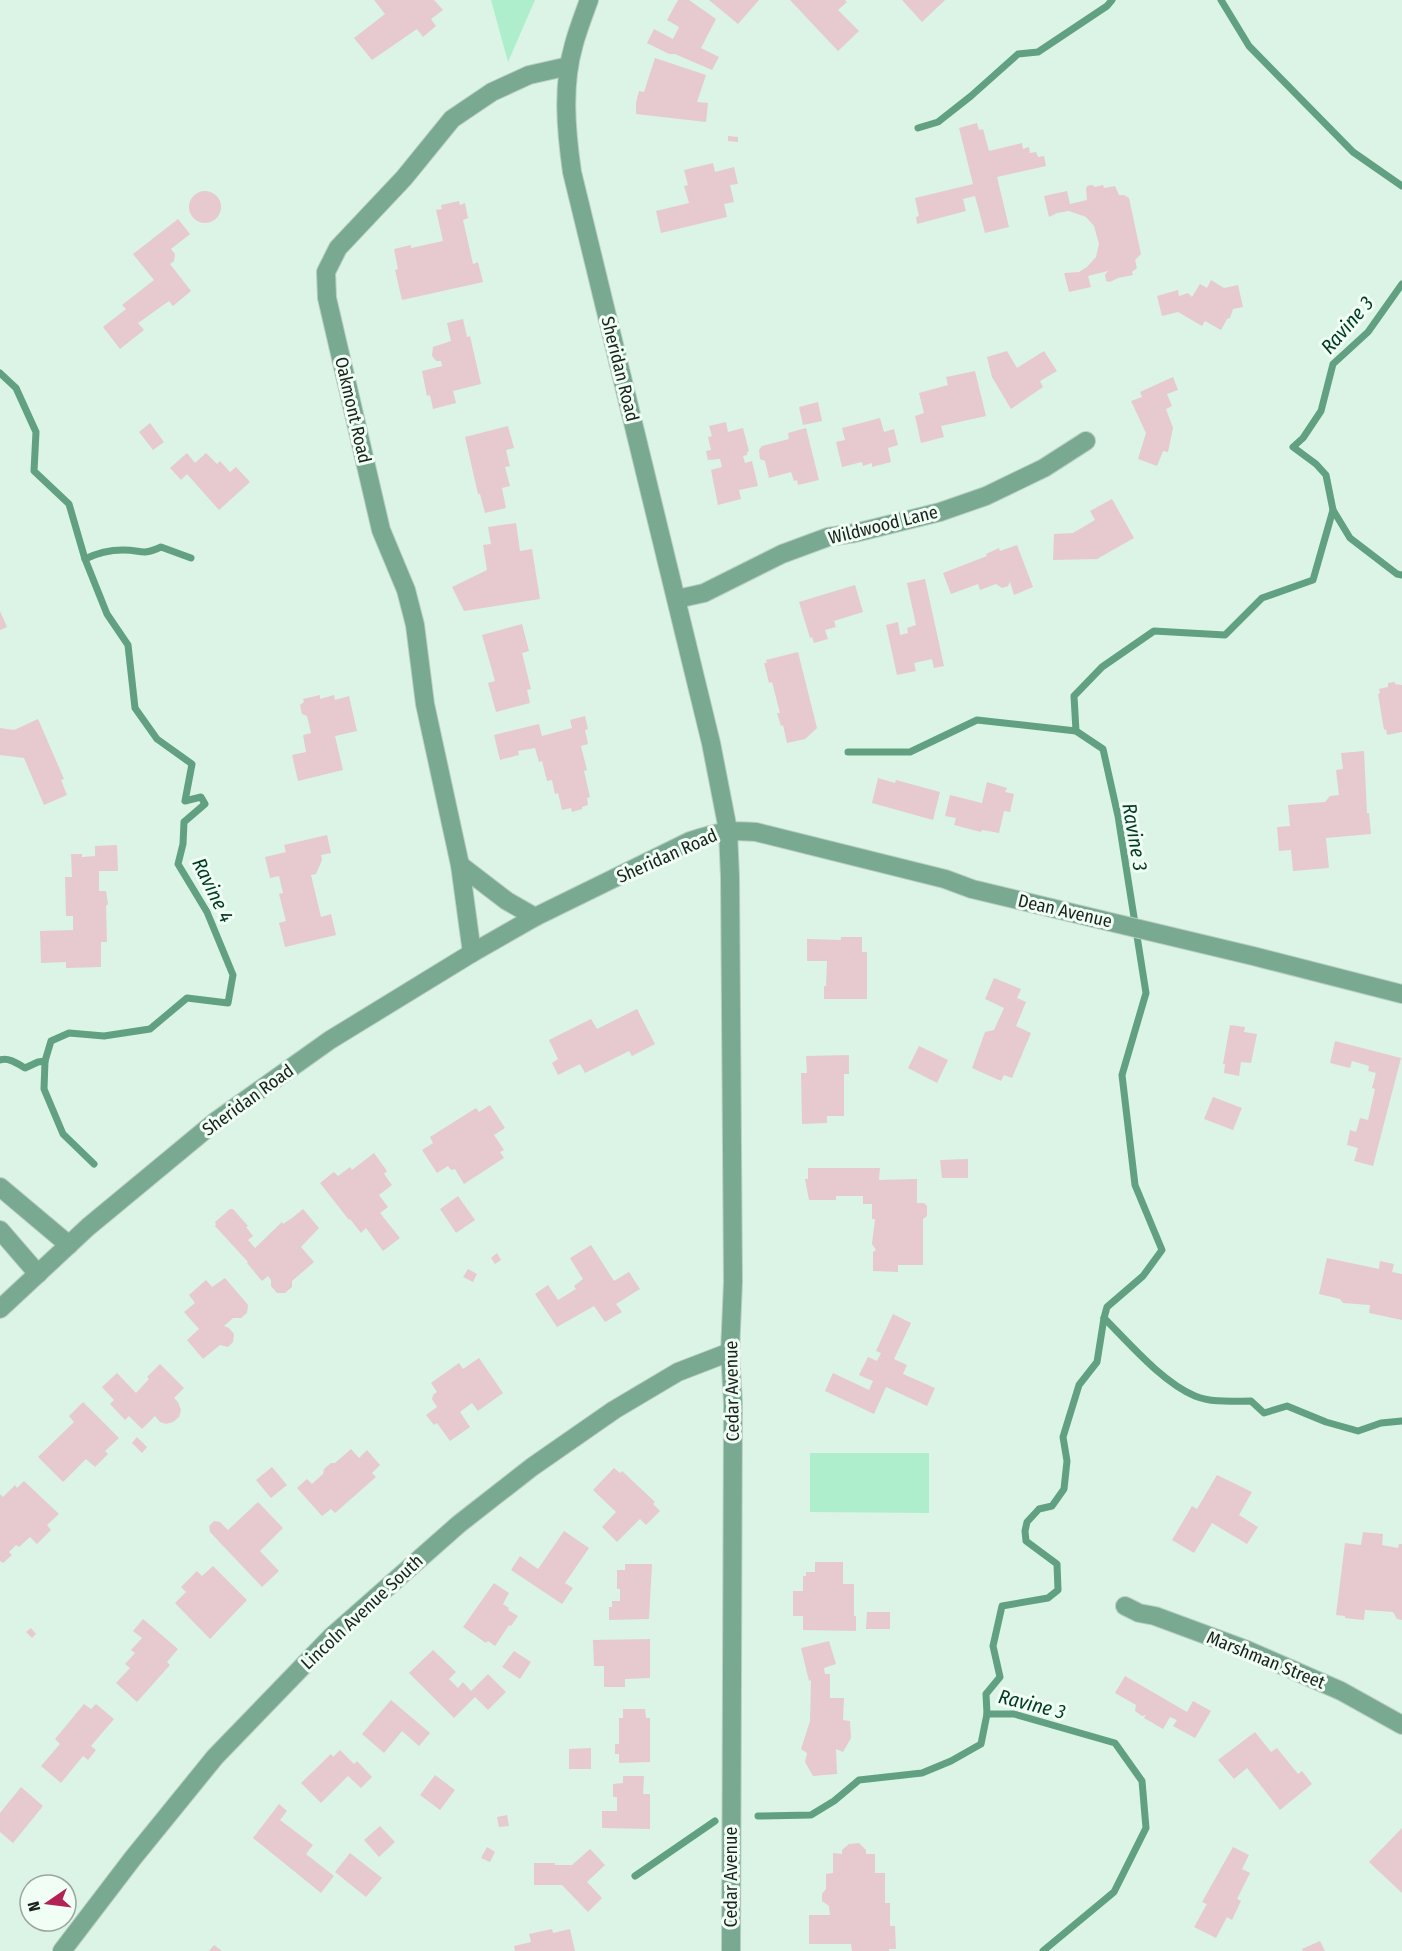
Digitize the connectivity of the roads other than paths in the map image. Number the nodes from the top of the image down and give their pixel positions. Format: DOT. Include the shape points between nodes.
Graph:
graph roads {
  1 [pos="590,0"];
  2 [pos="569,66"];
  3 [pos="1086,441"];
  4 [pos="677,600"];
  5 [pos="728,830"];
  6 [pos="460,865"];
  7 [pos="535,917"];
  8 [pos="472,953"];
  9 [pos="1402,994"];
  10 [pos="0,1187"];
  11 [pos="0,1230"];
  12 [pos="69,1245"];
  13 [pos="38,1274"];
  14 [pos="0,1309"];
  15 [pos="730,1352"];
  16 [pos="1125,1606"];
  17 [pos="1402,1725"];
  18 [pos="62,1951"];
  19 [pos="731,1951"];
  1 -- 2 [label="street, Sheridan Road"];
  2 -- 4 [label="street, Sheridan Road" via="566,95 572,172"];
  2 -- 6 [label="street, Oakmont Road" via="529,75 492,92 452,119 404,178 338,248 327,272 327,298 381,530 406,590 415,625 425,704"];
  3 -- 4 [label="street, Wildwood Lane" via="1044,468 986,496 940,512 828,537 782,554 704,593"];
  4 -- 5 [label="street, Sheridan Road"];
  5 -- 7 [label="street, Sheridan Road" via="690,842"];
  5 -- 9 [label="street, Dean Avenue" via="756,832 945,879 972,890"];
  5 -- 15 [label="street, Cedar Avenue" via="734,1282"];
  6 -- 7 [label="street"];
  6 -- 8 [label="street, Oakmont Road"];
  7 -- 8 [label="street, Sheridan Road"];
  8 -- 12 [label="street, Sheridan Road" via="330,1040 216,1121"];
  10 -- 12 [label="street"];
  11 -- 13 [label="street"];
  12 -- 13 [label="street, Sheridan Road"];
  13 -- 14 [label="street, Sheridan Road"];
  15 -- 18 [label="street, Lincoln Avenue South" via="678,1372 614,1410 532,1467 459,1524 331,1637 215,1757"];
  15 -- 19 [label="street, Cedar Avenue"];
  16 -- 17 [label="street, Marshman Street" via="1247,1650 1341,1691"];
}
